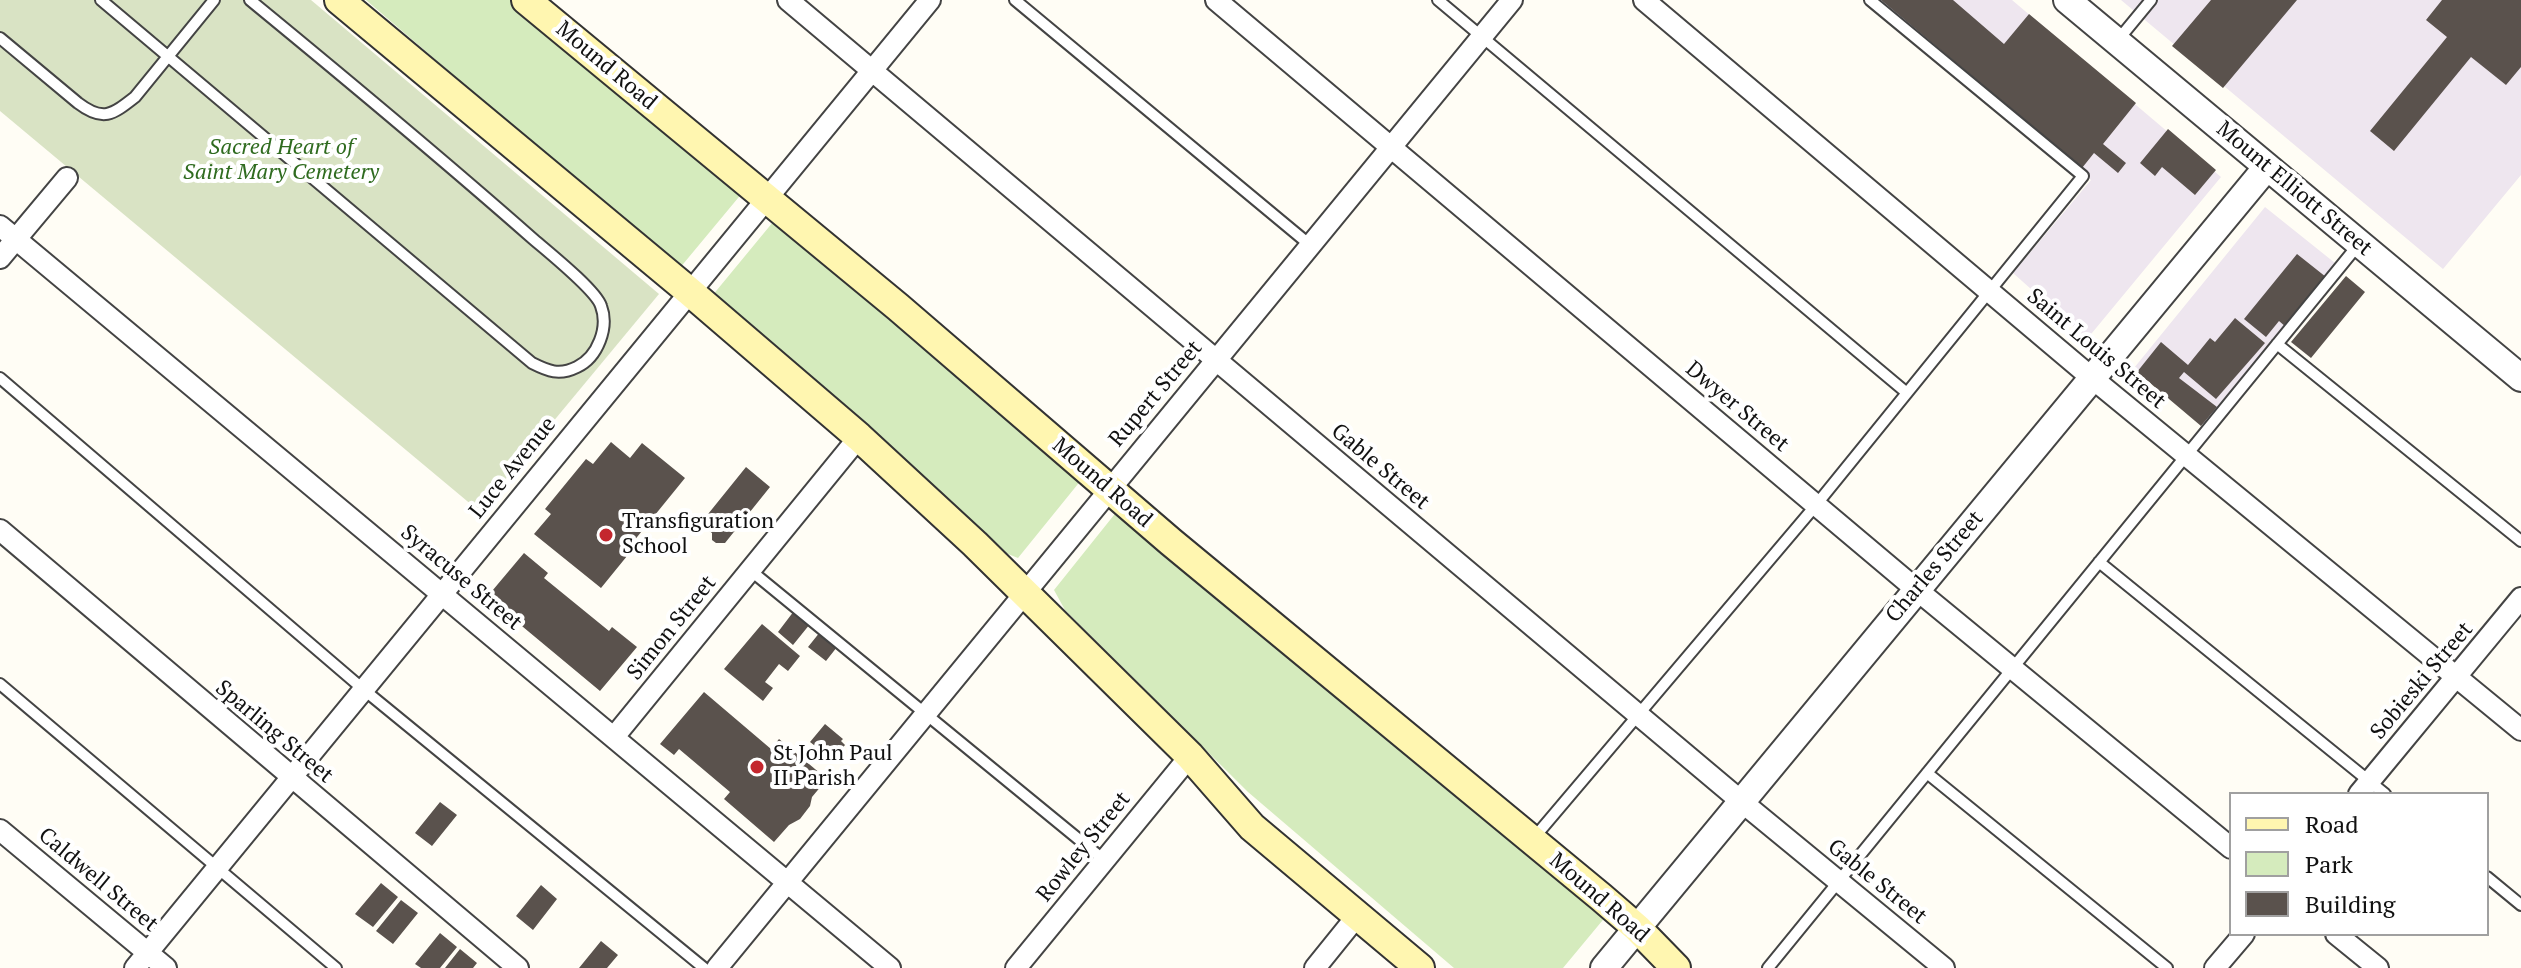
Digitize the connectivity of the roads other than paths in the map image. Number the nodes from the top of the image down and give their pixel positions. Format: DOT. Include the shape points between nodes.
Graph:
graph roads {
  1 [pos="101,0"];
  2 [pos="214,0"];
  3 [pos="250,0"];
  4 [pos="339,0"];
  5 [pos="526,0"];
  6 [pos="788,0"];
  7 [pos="930,0"];
  8 [pos="1015,0"];
  9 [pos="1216,0"];
  10 [pos="1438,0"];
  11 [pos="1512,0"];
  12 [pos="1644,0"];
  13 [pos="1870,0"];
  14 [pos="2067,0"];
  15 [pos="2151,0"];
  16 [pos="1482,37"];
  17 [pos="0,38"];
  18 [pos="2116,41"];
  19 [pos="168,56"];
  20 [pos="872,71"];
  21 [pos="1391,147"];
  22 [pos="2267,167"];
  23 [pos="67,178"];
  24 [pos="766,200"];
  25 [pos="8,232"];
  26 [pos="2359,243"];
  27 [pos="1310,245"];
  28 [pos="0,258"];
  29 [pos="1990,291"];
  30 [pos="690,292"];
  31 [pos="2277,344"];
  32 [pos="1215,359"];
  33 [pos="0,378"];
  34 [pos="2092,378"];
  35 [pos="2521,378"];
  36 [pos="1907,393"];
  37 [pos="859,437"];
  38 [pos="2186,455"];
  39 [pos="1109,488"];
  40 [pos="1816,505"];
  41 [pos="0,530"];
  42 [pos="2521,541"];
  43 [pos="2099,562"];
  44 [pos="750,570"];
  45 [pos="1917,590"];
  46 [pos="1023,592"];
  47 [pos="441,593"];
  48 [pos="2521,598"];
  49 [pos="2012,668"];
  50 [pos="2456,677"];
  51 [pos="0,684"];
  52 [pos="363,689"];
  53 [pos="925,713"];
  54 [pos="1638,715"];
  55 [pos="2521,730"];
  56 [pos="614,737"];
  57 [pos="1190,756"];
  58 [pos="1927,773"];
  59 [pos="291,778"];
  60 [pos="2371,790"];
  61 [pos="1742,802"];
  62 [pos="0,830"];
  63 [pos="1532,841"];
  64 [pos="2229,846"];
  65 [pos="1104,860"];
  66 [pos="217,869"];
  67 [pos="2489,879"];
  68 [pos="1839,881"];
  69 [pos="785,883"];
  70 [pos="2521,905"];
  71 [pos="1357,916"];
  72 [pos="1637,928"];
  73 [pos="2242,936"];
  74 [pos="2338,936"];
  75 [pos="142,960"];
  76 [pos="166,968"];
  77 [pos="336,968"];
  78 [pos="518,968"];
  79 [pos="704,968"];
  80 [pos="717,968"];
  81 [pos="890,968"];
  82 [pos="1016,968"];
  83 [pos="1315,968"];
  84 [pos="1420,968"];
  85 [pos="1604,968"];
  86 [pos="1676,968"];
  87 [pos="1768,968"];
  88 [pos="1944,968"];
  89 [pos="2167,968"];
  90 [pos="2215,968"];
  91 [pos="2378,968"];
  1 -- 19 [label="lane"];
  2 -- 19 [label="lane"];
  3 -- 19 [label="lane" via="601,302 606,325 583,364 566,373 551,373 532,363"];
  4 -- 30 [label="main road"];
  5 -- 24 [label="main road, Mound Road"];
  6 -- 20 [label="street, Gable Street"];
  7 -- 20 [label="street, Luce Avenue"];
  8 -- 27 [label="lane"];
  9 -- 21 [label="street, Dwyer Street"];
  10 -- 16 [label="lane"];
  11 -- 16 [label="street, Rupert Street"];
  12 -- 29 [label="street, Saint Louis Street"];
  13 -- 29 [label="lane" via="2083,176"];
  14 -- 18 [label="street, Mount Elliott Street"];
  15 -- 18 [label="lane"];
  16 -- 21 [label="street, Rupert Street"];
  16 -- 36 [label="lane"];
  17 -- 19 [label="lane" via="91,113 106,115 135,97"];
  18 -- 22 [label="street, Mount Elliott Street"];
  20 -- 24 [label="street, Luce Avenue"];
  20 -- 32 [label="street, Gable Street"];
  21 -- 27 [label="street, Rupert Street"];
  21 -- 40 [label="street, Dwyer Street"];
  22 -- 26 [label="street, Mount Elliott Street"];
  22 -- 34 [label="street, Charles Street"];
  23 -- 25 [label="street"];
  24 -- 30 [label="street, Luce Avenue"];
  24 -- 39 [label="main road, Mound Road"];
  25 -- 28 [label="street"];
  25 -- 47 [label="street, Syracuse Street"];
  26 -- 31 [label="lane"];
  26 -- 35 [label="street, Mount Elliott Street"];
  27 -- 32 [label="street, Rupert Street"];
  29 -- 34 [label="street, Saint Louis Street"];
  29 -- 36 [label="lane"];
  30 -- 37 [label="main road"];
  30 -- 47 [label="street, Luce Avenue"];
  31 -- 38 [label="lane"];
  31 -- 42 [label="lane"];
  32 -- 39 [label="street, Rupert Street"];
  32 -- 54 [label="street, Gable Street"];
  33 -- 52 [label="lane"];
  34 -- 38 [label="street, Saint Louis Street"];
  34 -- 45 [label="street, Charles Street"];
  36 -- 40 [label="lane"];
  37 -- 44 [label="street, Simon Street"];
  37 -- 46 [label="main road"];
  38 -- 43 [label="lane"];
  38 -- 50 [label="street, Saint Louis Street"];
  39 -- 46 [label="street, Rupert Street"];
  39 -- 63 [label="main road, Mound Road"];
  40 -- 45 [label="street, Dwyer Street"];
  40 -- 54 [label="lane"];
  41 -- 59 [label="street, Sparling Street"];
  43 -- 49 [label="lane"];
  43 -- 60 [label="lane"];
  44 -- 53 [label="lane"];
  44 -- 56 [label="street, Simon Street"];
  45 -- 49 [label="street, Dwyer Street"];
  45 -- 61 [label="street, Charles Street"];
  46 -- 53 [label="street, Rupert Street"];
  46 -- 57 [label="main road"];
  47 -- 52 [label="street, Luce Avenue"];
  47 -- 56 [label="street, Syracuse Street"];
  48 -- 50 [label="street, Sobieski Street"];
  49 -- 58 [label="lane"];
  49 -- 64 [label="street, Dwyer Street"];
  50 -- 55 [label="street, Saint Louis Street"];
  50 -- 60 [label="street, Sobieski Street"];
  51 -- 66 [label="lane"];
  52 -- 59 [label="street, Luce Avenue"];
  52 -- 79 [label="lane"];
  53 -- 65 [label="lane"];
  53 -- 69 [label="street, Rupert Street"];
  54 -- 61 [label="street, Gable Street"];
  54 -- 63 [label="lane"];
  56 -- 69 [label="street, Syracuse Street"];
  57 -- 65 [label="street, Rowley Street"];
  57 -- 71 [label="main road" via="1252,827"];
  58 -- 68 [label="lane"];
  58 -- 89 [label="lane"];
  59 -- 66 [label="street, Luce Avenue"];
  59 -- 78 [label="street, Sparling Street"];
  61 -- 68 [label="street, Gable Street"];
  61 -- 72 [label="street, Charles Street"];
  62 -- 75 [label="street, Caldwell Street"];
  63 -- 72 [label="main road, Mound Road"];
  65 -- 82 [label="street, Rowley Street"];
  66 -- 75 [label="street, Luce Avenue"];
  66 -- 77 [label="lane"];
  67 -- 70 [label="lane"];
  68 -- 87 [label="lane"];
  68 -- 88 [label="street, Gable Street"];
  69 -- 80 [label="street, Rupert Street"];
  69 -- 81 [label="street, Syracuse Street"];
  71 -- 83 [label="street"];
  71 -- 84 [label="main road"];
  72 -- 85 [label="street, Charles Street"];
  72 -- 86 [label="main road, Mound Road"];
  73 -- 90 [label="street"];
  74 -- 91 [label="street"];
  75 -- 76 [label="street, Caldwell Street"];
}
